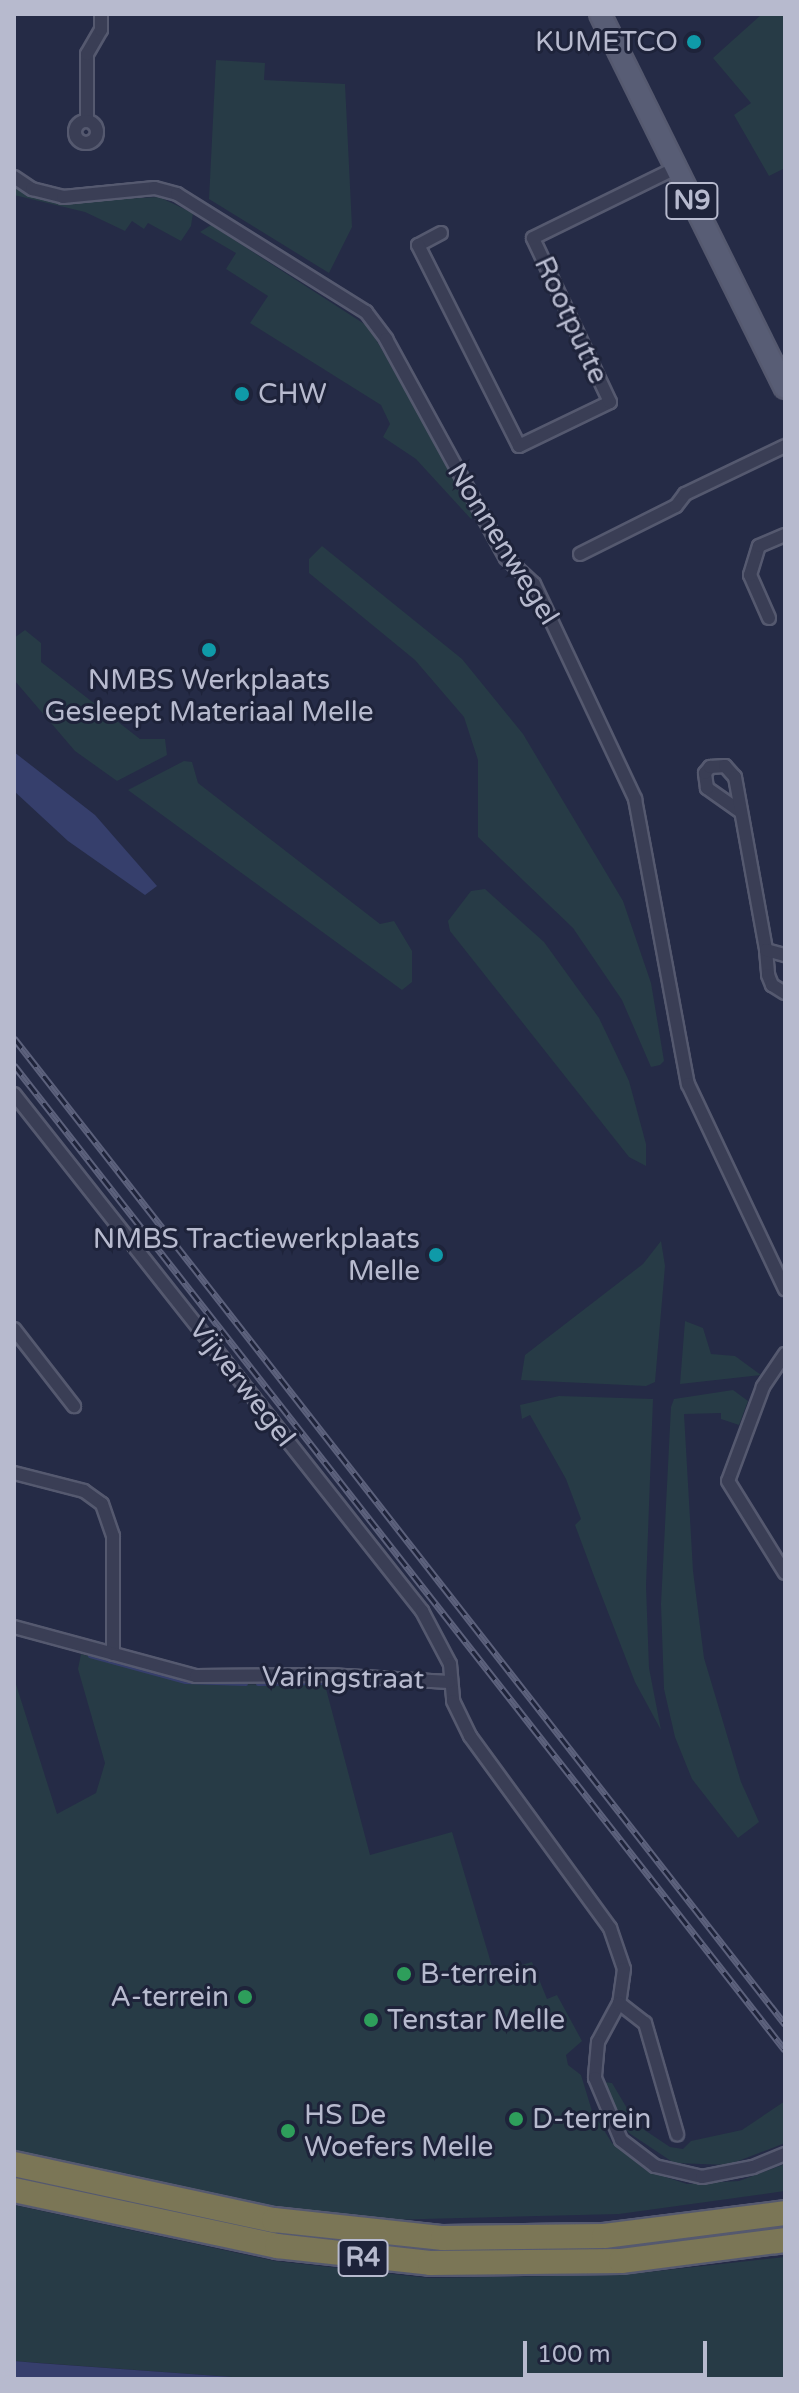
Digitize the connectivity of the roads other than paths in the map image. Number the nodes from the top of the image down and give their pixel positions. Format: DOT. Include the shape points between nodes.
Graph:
graph roads {
  1 [pos="101,14"];
  2 [pos="600,14"];
  3 [pos="87,120"];
  4 [pos="676,168"];
  5 [pos="14,177"];
  6 [pos="441,233"];
  7 [pos="782,376"];
  8 [pos="785,446"];
  9 [pos="785,535"];
  10 [pos="580,554"];
  11 [pos="769,618"];
  12 [pos="741,812"];
  13 [pos="766,950"];
  14 [pos="785,955"];
  15 [pos="785,993"];
  16 [pos="14,1094"];
  17 [pos="785,1289"];
  18 [pos="14,1329"];
  19 [pos="785,1354"];
  20 [pos="74,1406"];
  21 [pos="14,1473"];
  22 [pos="785,1573"];
  23 [pos="14,1627"];
  24 [pos="113,1654"];
  25 [pos="449,1682"];
  26 [pos="619,2003"];
  27 [pos="677,2134"];
  28 [pos="785,2154"];
  29 [pos="14,2164"];
  30 [pos="14,2190"];
  31 [pos="785,2213"];
  32 [pos="785,2240"];
  1 -- 3 [label="street" via="101,30 87,54"];
  2 -- 4 [label="main road, N9"];
  4 -- 6 [label="street, Rootputte" via="533,238 610,402 519,446 418,245"];
  4 -- 7 [label="main road, N9"];
  5 -- 17 [label="street, Nonnenwegel" via="32,189 63,197 145,188 177,194 366,312 386,339 506,558 534,584 635,799 688,1084"];
  8 -- 10 [label="street" via="685,494 676,506"];
  9 -- 11 [label="street" via="759,546 750,575"];
  12 -- 13 [label="street"];
  13 -- 14 [label="street"];
  13 -- 15 [label="street" via="772,985"];
  16 -- 25 [label="street, Vijverwegel" via="422,1611 450,1664"];
  18 -- 20 [label="street"];
  19 -- 22 [label="street" via="763,1387 728,1481"];
  21 -- 24 [label="street" via="84,1491 102,1504 113,1536"];
  23 -- 24 [label="street, Varingstraat"];
  24 -- 25 [label="street, Varingstraat" via="196,1676 328,1675"];
  25 -- 26 [label="street, Varingstraat" via="459,1714 494,1773 610,1928 624,1969"];
  26 -- 27 [label="street" via="645,2023"];
  26 -- 28 [label="street, Varingstraat" via="598,2042 595,2078 621,2140 655,2166 702,2177"];
  29 -- 31 [label="highway, R4" via="274,2220 443,2238 604,2236"];
  30 -- 32 [label="highway, R4" via="251,2242 430,2263 621,2261"];
}
